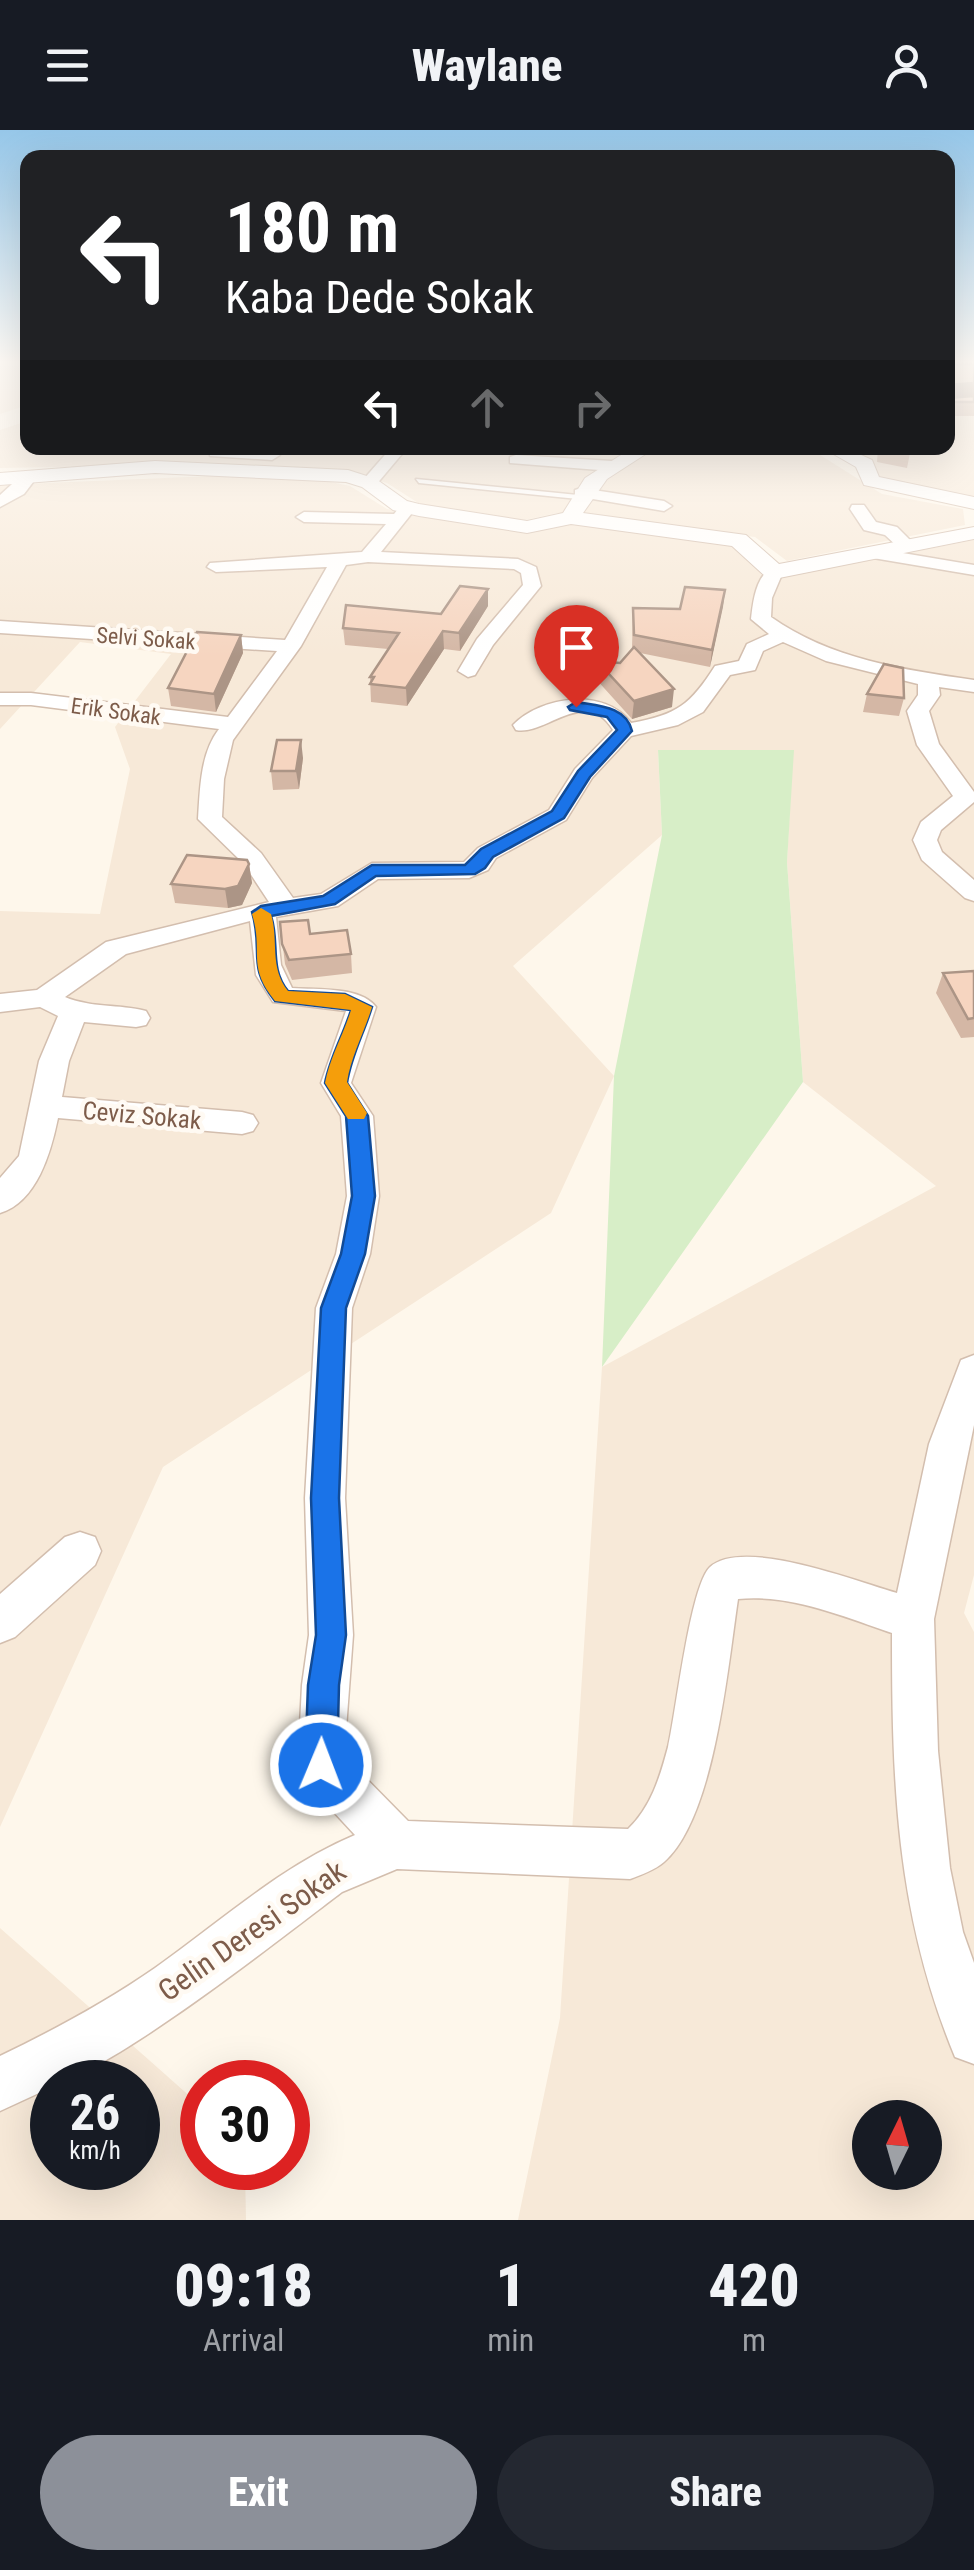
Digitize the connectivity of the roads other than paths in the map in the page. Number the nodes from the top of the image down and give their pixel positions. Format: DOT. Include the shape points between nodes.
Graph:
graph roads {
  1 [pos="207,462"];
  2 [pos="289,462"];
  3 [pos="387,462"];
  4 [pos="541,462"];
  5 [pos="620,462"];
  6 [pos="860,462"];
  7 [pos="612,466"];
  8 [pos="29,477"];
  9 [pos="0,479"];
  10 [pos="419,481"];
  11 [pos="369,483"];
  12 [pos="0,502"];
  13 [pos="577,503"];
  14 [pos="974,503"];
  15 [pos="664,506"];
  16 [pos="858,509"];
  17 [pos="403,514"];
  18 [pos="304,517"];
  19 [pos="527,527"];
  20 [pos="974,533"];
  21 [pos="906,545"];
  22 [pos="879,554"];
  23 [pos="368,557"];
  24 [pos="340,562"];
  25 [pos="518,564"];
  26 [pos="216,567"];
  27 [pos="974,570"];
  28 [pos="774,572"];
  29 [pos="0,627"];
  30 [pos="784,635"];
  31 [pos="291,646"];
  32 [pos="468,671"];
  33 [pos="928,679"];
  34 [pos="974,686"];
  35 [pos="0,700"];
  36 [pos="232,724"];
  37 [pos="524,726"];
  38 [pos="624,731"];
  39 [pos="974,893"];
  40 [pos="272,910"];
  41 [pos="44,998"];
  42 [pos="0,1003"];
  43 [pos="74,1012"];
  44 [pos="136,1018"];
  45 [pos="43,1106"];
  46 [pos="242,1123"];
  47 [pos="0,1202"];
  48 [pos="974,1371"];
  49 [pos="80,1551"];
  50 [pos="912,1619"];
  51 [pos="0,1622"];
  52 [pos="397,1844"];
  53 [pos="965,1984"];
  54 [pos="974,2038"];
  55 [pos="0,2084"];
  1 -- 8 [label="street"];
  2 -- 11 [label="street"];
  3 -- 11 [label="street"];
  4 -- 7 [label="street"];
  5 -- 7 [label="street"];
  6 -- 14 [label="street" via="871,481"];
  7 -- 13 [label="street" via="594,476"];
  8 -- 9 [label="street"];
  8 -- 12 [label="street"];
  10 -- 13 [label="lane"];
  11 -- 17 [label="street"];
  13 -- 15 [label="street"];
  13 -- 19 [label="street"];
  13 -- 28 [label="street" via="738,540"];
  16 -- 21 [label="street" via="870,526 891,530"];
  17 -- 18 [label="street"];
  17 -- 19 [label="street"];
  17 -- 23 [label="street"];
  19 -- 25 [label="street"];
  20 -- 21 [label="street"];
  21 -- 22 [label="street"];
  22 -- 27 [label="street"];
  22 -- 28 [label="street"];
  23 -- 24 [label="street"];
  23 -- 25 [label="street"];
  24 -- 26 [label="street"];
  24 -- 31 [label="street"];
  25 -- 32 [label="street" via="530,571 532,586"];
  28 -- 30 [label="street" via="761,619"];
  29 -- 31 [label="street, Selvi Sokak"];
  30 -- 33 [label="street"];
  30 -- 38 [label="street" via="754,648 748,666 722,670 715,689 690,715"];
  31 -- 36 [label="street"];
  33 -- 34 [label="street"];
  33 -- 39 [label="street" via="929,695 918,711 928,745 966,798 930,827 925,840 931,856"];
  35 -- 36 [label="street, Erik Sokak"];
  36 -- 40 [label="street" via="212,779 210,819 274,884"];
  37 -- 38 [label="street" via="552,710 576,707 612,714"];
  38 -- 40 [label="street" via="583,774 558,815 487,853 479,865 372,871 328,900"];
  40 -- 41 [label="street" via="116,948"];
  40 -- 52 [label="street" via="265,966 282,996 362,1007 336,1083 357,1116 363,1196 334,1308 325,1498 331,1635 321,1765"];
  41 -- 42 [label="street"];
  41 -- 43 [label="street"];
  43 -- 44 [label="street"];
  43 -- 45 [label="street, Ceviz Sokak"];
  45 -- 46 [label="street, Ceviz Sokak"];
  45 -- 47 [label="street, Ceviz Sokak" via="34,1159"];
  48 -- 50 [label="street" via="948,1444"];
  49 -- 51 [label="street"];
  50 -- 52 [label="street, Gelin Deresi Sokak" via="790,1580 726,1580 718,1592 691,1749 676,1797 650,1842 630,1855 607,1856"];
  50 -- 53 [label="street" via="914,1751 926,1868 938,1932"];
  52 -- 55 [label="street, Gelin Deresi Sokak" via="324,1875 170,1988 83,2044"];
  53 -- 54 [label="street"];
}
